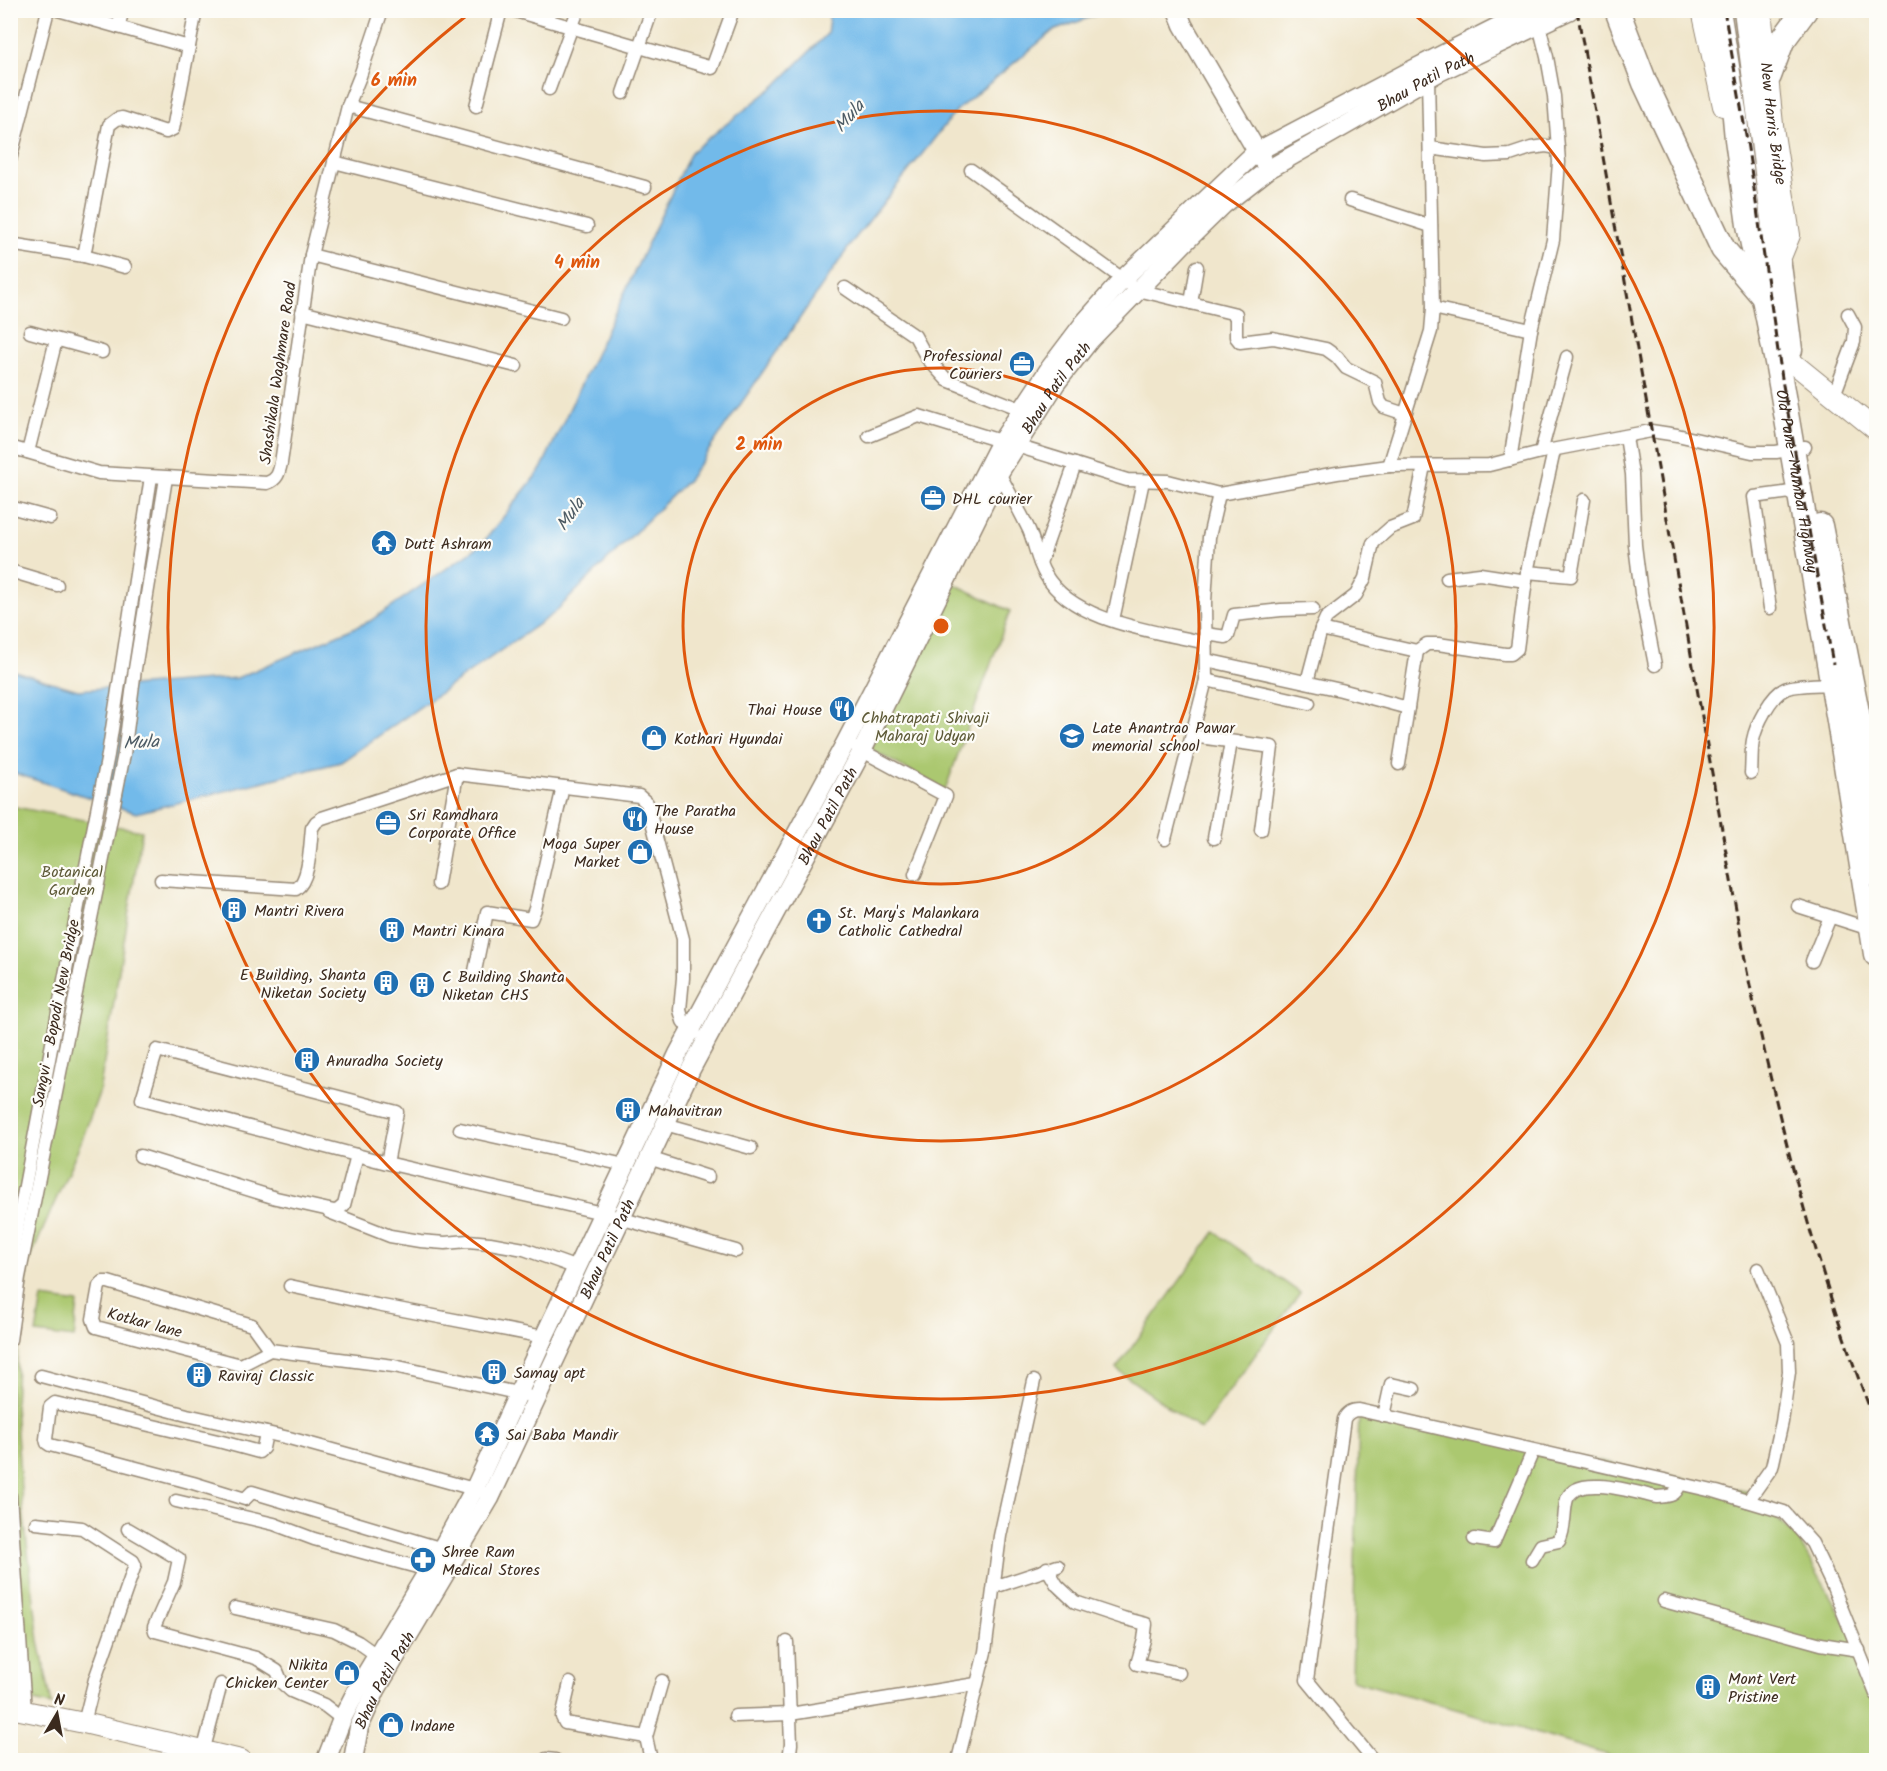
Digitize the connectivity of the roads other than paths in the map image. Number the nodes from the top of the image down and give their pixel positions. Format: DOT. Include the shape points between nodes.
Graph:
graph roads {
  1 [pos="48,10"];
  2 [pos="58,10"];
  3 [pos="123,10"];
  4 [pos="196,10"];
  5 [pos="382,10"];
  6 [pos="501,10"];
  7 [pos="512,10"];
  8 [pos="578,10"];
  9 [pos="652,10"];
  10 [pos="733,10"];
  11 [pos="1570,10"];
  12 [pos="1702,10"];
  13 [pos="1718,10"];
  14 [pos="1746,10"];
  15 [pos="1761,10"];
  16 [pos="1805,10"];
  17 [pos="1617,11"];
  18 [pos="1180,18"];
  19 [pos="1535,18"];
  20 [pos="118,27"];
  21 [pos="572,28"];
  22 [pos="189,47"];
  23 [pos="639,47"];
  24 [pos="1769,75"];
  25 [pos="1428,78"];
  26 [pos="549,89"];
  27 [pos="623,93"];
  28 [pos="348,106"];
  29 [pos="476,106"];
  30 [pos="1737,139"];
  31 [pos="1430,148"];
  32 [pos="1558,148"];
  33 [pos="1256,152"];
  34 [pos="10,160"];
  35 [pos="334,162"];
  36 [pos="1269,169"];
  37 [pos="970,170"];
  38 [pos="645,187"];
  39 [pos="1350,200"];
  40 [pos="1709,221"];
  41 [pos="1749,225"];
  42 [pos="587,226"];
  43 [pos="1431,226"];
  44 [pos="10,244"];
  45 [pos="311,255"];
  46 [pos="84,256"];
  47 [pos="1779,262"];
  48 [pos="124,267"];
  49 [pos="1197,267"];
  50 [pos="1123,279"];
  51 [pos="845,288"];
  52 [pos="1138,290"];
  53 [pos="1774,302"];
  54 [pos="1191,303"];
  55 [pos="1433,308"];
  56 [pos="302,312"];
  57 [pos="1848,314"];
  58 [pos="561,318"];
  59 [pos="1531,330"];
  60 [pos="30,332"];
  61 [pos="56,340"];
  62 [pos="102,352"];
  63 [pos="1567,357"];
  64 [pos="1784,362"];
  65 [pos="516,366"];
  66 [pos="1834,395"];
  67 [pos="1023,410"];
  68 [pos="1405,414"];
  69 [pos="1874,428"];
  70 [pos="869,436"];
  71 [pos="1626,436"];
  72 [pos="1009,444"];
  73 [pos="10,447"];
  74 [pos="1798,448"];
  75 [pos="1554,451"];
  76 [pos="28,452"];
  77 [pos="1541,452"];
  78 [pos="1510,460"];
  79 [pos="1075,464"];
  80 [pos="1389,466"];
  81 [pos="1424,466"];
  82 [pos="999,473"];
  83 [pos="151,477"];
  84 [pos="166,478"];
  85 [pos="1143,481"];
  86 [pos="1798,491"];
  87 [pos="1220,494"];
  88 [pos="1584,500"];
  89 [pos="10,507"];
  90 [pos="50,518"];
  91 [pos="1041,563"];
  92 [pos="10,571"];
  93 [pos="1527,576"];
  94 [pos="1447,578"];
  95 [pos="57,585"];
  96 [pos="1770,608"];
  97 [pos="1313,609"];
  98 [pos="1113,620"];
  99 [pos="1321,629"];
  100 [pos="1206,638"];
  101 [pos="1417,651"];
  102 [pos="1206,660"];
  103 [pos="1655,665"];
  104 [pos="1206,680"];
  105 [pos="1307,682"];
  106 [pos="1832,684"];
  107 [pos="1309,703"];
  108 [pos="1408,708"];
  109 [pos="1192,736"];
  110 [pos="846,742"];
  111 [pos="1231,742"];
  112 [pos="862,751"];
  113 [pos="1399,764"];
  114 [pos="1752,773"];
  115 [pos="457,774"];
  116 [pos="563,787"];
  117 [pos="1876,825"];
  118 [pos="1262,830"];
  119 [pos="1214,838"];
  120 [pos="1165,839"];
  121 [pos="915,874"];
  122 [pos="161,880"];
  123 [pos="438,884"];
  124 [pos="1798,906"];
  125 [pos="1830,916"];
  126 [pos="1875,942"];
  127 [pos="1812,961"];
  128 [pos="474,976"];
  129 [pos="690,1031"];
  130 [pos="707,1039"];
  131 [pos="665,1124"];
  132 [pos="460,1129"];
  133 [pos="751,1148"];
  134 [pos="357,1155"];
  135 [pos="140,1156"];
  136 [pos="649,1158"];
  137 [pos="387,1163"];
  138 [pos="625,1166"];
  139 [pos="708,1176"];
  140 [pos="328,1211"];
  141 [pos="602,1213"];
  142 [pos="620,1218"];
  143 [pos="736,1251"];
  144 [pos="10,1265"];
  145 [pos="577,1268"];
  146 [pos="1758,1269"];
  147 [pos="290,1286"];
  148 [pos="544,1337"];
  149 [pos="10,1340"];
  150 [pos="270,1350"];
  151 [pos="41,1376"];
  152 [pos="1034,1381"];
  153 [pos="1414,1389"];
  154 [pos="528,1396"];
  155 [pos="1384,1416"];
  156 [pos="266,1433"];
  157 [pos="1533,1451"];
  158 [pos="1680,1484"];
  159 [pos="483,1492"];
  160 [pos="10,1496"];
  161 [pos="176,1501"];
  162 [pos="1748,1501"];
  163 [pos="36,1523"];
  164 [pos="128,1529"];
  165 [pos="1474,1539"];
  166 [pos="449,1552"];
  167 [pos="1532,1560"];
  168 [pos="428,1570"];
  169 [pos="994,1587"];
  170 [pos="423,1595"];
  171 [pos="1664,1601"];
  172 [pos="235,1608"];
  173 [pos="787,1642"];
  174 [pos="1859,1650"];
  175 [pos="384,1660"];
  176 [pos="1179,1673"];
  177 [pos="10,1678"];
  178 [pos="662,1681"];
  179 [pos="570,1683"];
  180 [pos="221,1684"];
  181 [pos="976,1684"];
  182 [pos="1876,1694"];
  183 [pos="15,1713"];
  184 [pos="790,1714"];
  185 [pos="735,1716"];
  186 [pos="342,1719"];
  187 [pos="83,1730"];
  188 [pos="646,1737"];
  189 [pos="203,1752"];
  190 [pos="185,1761"];
  191 [pos="241,1761"];
  192 [pos="326,1761"];
  193 [pos="353,1761"];
  194 [pos="651,1761"];
  195 [pos="789,1761"];
  196 [pos="958,1761"];
  197 [pos="1373,1761"];
  1 -- 34 [label="street"];
  2 -- 20 [label="street"];
  3 -- 20 [label="street"];
  4 -- 22 [label="street"];
  5 -- 28 [label="street, Shashikala Waghmare Road"];
  6 -- 29 [label="street"];
  7 -- 21 [label="street"];
  8 -- 21 [label="street"];
  9 -- 23 [label="street"];
  10 -- 23 [label="street" via="712,68"];
  11 -- 19 [label="main road, Bhau Patil Path"];
  12 -- 30 [label="main road" via="1722,105"];
  13 -- 30 [label="highway, Old Pune–Mumbai Highway"];
  14 -- 47 [label="highway, Old Pune–Mumbai Highway"];
  15 -- 24 [label="main road, New Harris Bridge"];
  16 -- 24 [label="highway" via="1782,41"];
  17 -- 40 [label="highway" via="1645,83"];
  18 -- 33 [label="main road"];
  19 -- 25 [label="main road, Bhau Patil Path"];
  19 -- 32 [label="street" via="1552,86"];
  19 -- 33 [label="main road, Bhau Patil Path" via="1410,71"];
  20 -- 22 [label="street"];
  21 -- 23 [label="street"];
  21 -- 26 [label="street"];
  22 -- 46 [label="street" via="173,129 166,132 122,118 109,125"];
  23 -- 27 [label="street"];
  24 -- 47 [label="main road, New Harris Bridge" via="1790,235"];
  25 -- 31 [label="street"];
  25 -- 36 [label="main road, Bhau Patil Path"];
  28 -- 35 [label="street, Shashikala Waghmare Road"];
  28 -- 38 [label="street"];
  30 -- 41 [label="highway, Old Pune–Mumbai Highway"];
  31 -- 32 [label="street" via="1486,156 1510,155 1539,147"];
  31 -- 43 [label="street"];
  32 -- 59 [label="street" via="1553,240"];
  33 -- 36 [label="main road"];
  33 -- 50 [label="main road, Bhau Patil Path"];
  35 -- 42 [label="street"];
  35 -- 45 [label="street, Shashikala Waghmare Road"];
  36 -- 52 [label="main road, Bhau Patil Path" via="1223,205"];
  37 -- 50 [label="street"];
  39 -- 43 [label="street"];
  40 -- 41 [label="highway" via="1735,232"];
  40 -- 53 [label="highway" via="1723,249"];
  41 -- 53 [label="highway, Old Pune–Mumbai Highway"];
  43 -- 55 [label="street"];
  44 -- 46 [label="street"];
  45 -- 56 [label="street, Shashikala Waghmare Road"];
  45 -- 58 [label="street"];
  46 -- 48 [label="street"];
  47 -- 53 [label="highway, Old Pune–Mumbai Highway"];
  49 -- 54 [label="street"];
  50 -- 52 [label="street"];
  50 -- 67 [label="main road, Bhau Patil Path" via="1084,323"];
  51 -- 67 [label="street" via="915,336 927,358 947,380"];
  52 -- 54 [label="street"];
  52 -- 72 [label="main road, Bhau Patil Path" via="1090,340"];
  53 -- 64 [label="highway, Old Pune–Mumbai Highway"];
  54 -- 68 [label="street" via="1236,314 1236,337 1240,342 1273,338 1326,349 1346,368 1375,382 1384,407"];
  55 -- 59 [label="street"];
  55 -- 68 [label="street" via="1431,331"];
  56 -- 65 [label="street"];
  56 -- 84 [label="street, Shashikala Waghmare Road" via="282,463 274,481"];
  57 -- 66 [label="street" via="1855,327 1854,342"];
  59 -- 78 [label="street"];
  60 -- 61 [label="street"];
  61 -- 62 [label="street"];
  61 -- 76 [label="street"];
  63 -- 77 [label="street"];
  64 -- 66 [label="main road"];
  64 -- 74 [label="highway, Old Pune–Mumbai Highway"];
  66 -- 69 [label="main road"];
  67 -- 72 [label="main road, Bhau Patil Path"];
  68 -- 80 [label="street"];
  70 -- 72 [label="street" via="919,416"];
  71 -- 74 [label="street" via="1660,432 1752,452"];
  71 -- 75 [label="street"];
  71 -- 103 [label="street" via="1641,593"];
  72 -- 79 [label="street"];
  72 -- 82 [label="main road, Bhau Patil Path"];
  72 -- 110 [label="main road, Bhau Patil Path"];
  73 -- 76 [label="street, Shashikala Waghmare Road"];
  74 -- 86 [label="highway, Old Pune–Mumbai Highway"];
  74 -- 117 [label="highway" via="1838,610"];
  75 -- 77 [label="street"];
  75 -- 93 [label="street"];
  76 -- 83 [label="street, Shashikala Waghmare Road" via="99,473"];
  77 -- 78 [label="street"];
  78 -- 81 [label="street" via="1489,465"];
  79 -- 85 [label="street"];
  79 -- 91 [label="street"];
  80 -- 81 [label="street"];
  80 -- 87 [label="street"];
  81 -- 99 [label="street" via="1413,519 1390,528 1373,543 1365,578 1356,596 1326,618"];
  82 -- 91 [label="street" via="1029,530"];
  82 -- 112 [label="main road, Bhau Patil Path"];
  83 -- 84 [label="street, Shashikala Waghmare Road"];
  83 -- 144 [label="street, Sangvi - Bopodi New Bridge" via="108,755"];
  84 -- 149 [label="street, Sangvi - Bopodi New Bridge" via="124,754 19,1277"];
  85 -- 87 [label="street" via="1168,481"];
  85 -- 98 [label="street"];
  86 -- 96 [label="street" via="1755,498"];
  86 -- 106 [label="highway, Old Pune–Mumbai Highway"];
  87 -- 100 [label="street" via="1209,537"];
  88 -- 93 [label="street" via="1571,576"];
  89 -- 90 [label="street"];
  91 -- 98 [label="street" via="1059,594 1077,606"];
  92 -- 95 [label="street"];
  93 -- 94 [label="street" via="1480,574"];
  93 -- 101 [label="street" via="1515,652 1505,654 1438,644 1427,644"];
  97 -- 100 [label="street" via="1234,615 1228,636"];
  98 -- 100 [label="street"];
  99 -- 101 [label="street"];
  99 -- 105 [label="street"];
  100 -- 102 [label="street"];
  101 -- 108 [label="street"];
  102 -- 104 [label="street"];
  102 -- 105 [label="street"];
  104 -- 107 [label="street"];
  104 -- 109 [label="street"];
  105 -- 108 [label="street"];
  106 -- 114 [label="street" via="1785,688 1777,694 1753,740"];
  106 -- 126 [label="highway, Old Pune–Mumbai Highway"];
  108 -- 113 [label="street"];
  109 -- 111 [label="street"];
  109 -- 120 [label="street"];
  110 -- 112 [label="street"];
  110 -- 129 [label="main road, Bhau Patil Path"];
  111 -- 118 [label="street" via="1272,747"];
  111 -- 119 [label="street"];
  112 -- 121 [label="street" via="946,796"];
  112 -- 130 [label="main road, Bhau Patil Path"];
  115 -- 116 [label="street"];
  115 -- 122 [label="street" via="316,822 305,876 296,889"];
  115 -- 123 [label="street"];
  116 -- 128 [label="street" via="531,919 487,912"];
  116 -- 129 [label="street" via="639,796 647,803 683,939 680,1010"];
  124 -- 125 [label="street"];
  125 -- 126 [label="street"];
  125 -- 127 [label="street"];
  129 -- 130 [label="street"];
  129 -- 138 [label="main road, Bhau Patil Path"];
  130 -- 131 [label="main road, Bhau Patil Path"];
  131 -- 133 [label="street"];
  131 -- 136 [label="main road, Bhau Patil Path"];
  132 -- 138 [label="street"];
  134 -- 137 [label="street"];
  134 -- 137 [label="street" via="142,1099 157,1050 397,1112"];
  134 -- 140 [label="street" via="344,1204 338,1210"];
  135 -- 140 [label="street"];
  136 -- 139 [label="street"];
  136 -- 142 [label="main road, Bhau Patil Path"];
  137 -- 141 [label="street"];
  138 -- 141 [label="main road, Bhau Patil Path"];
  140 -- 145 [label="street" via="390,1236 445,1243 490,1243 524,1249"];
  141 -- 142 [label="street"];
  141 -- 145 [label="main road, Bhau Patil Path"];
  142 -- 143 [label="street"];
  142 -- 154 [label="main road, Bhau Patil Path"];
  145 -- 148 [label="main road, Bhau Patil Path"];
  146 -- 162 [label="street" via="1788,1343 1789,1372 1772,1467"];
  147 -- 148 [label="street"];
  148 -- 154 [label="main road, Bhau Patil Path"];
  150 -- 150 [label="street, Kotkar lane" via="252,1325 108,1282 99,1286 93,1319 96,1326 241,1365"];
  150 -- 154 [label="street" via="394,1366"];
  151 -- 156 [label="street"];
  152 -- 169 [label="street" via="1000,1536"];
  153 -- 155 [label="street" via="1391,1384"];
  154 -- 159 [label="main road, Bhau Patil Path"];
  155 -- 157 [label="street"];
  155 -- 197 [label="street" via="1353,1410 1344,1419 1307,1680"];
  156 -- 159 [label="street"];
  156 -- 166 [label="street" via="259,1452 55,1403 50,1407 46,1439 51,1445 245,1499 252,1492"];
  157 -- 158 [label="street"];
  157 -- 165 [label="street" via="1494,1542"];
  158 -- 162 [label="street"];
  158 -- 167 [label="street" via="1677,1492 1662,1497 1611,1486 1574,1491 1568,1498 1559,1540 1541,1545"];
  159 -- 166 [label="main road, Bhau Patil Path"];
  160 -- 183 [label="street" via="20,1654"];
  161 -- 168 [label="street" via="274,1524"];
  162 -- 174 [label="street" via="1784,1512 1812,1543"];
  163 -- 187 [label="street" via="82,1528 135,1565 95,1679"];
  164 -- 186 [label="street" via="178,1559 174,1582 155,1631 256,1658 277,1671 291,1691 324,1705"];
  166 -- 168 [label="main road, Bhau Patil Path"];
  166 -- 170 [label="main road, Bhau Patil Path"];
  168 -- 170 [label="main road, Bhau Patil Path"];
  169 -- 176 [label="street" via="1052,1567 1057,1585 1075,1602 1146,1624 1137,1664"];
  169 -- 181 [label="street" via="985,1652"];
  170 -- 175 [label="main road, Bhau Patil Path"];
  171 -- 174 [label="street" via="1821,1644"];
  172 -- 175 [label="street" via="334,1630"];
  173 -- 184 [label="street"];
  174 -- 182 [label="street"];
  175 -- 186 [label="main road, Bhau Patil Path" via="360,1684"];
  175 -- 193 [label="main road, Bhau Patil Path" via="359,1727"];
  177 -- 183 [label="street"];
  178 -- 188 [label="street"];
  179 -- 188 [label="street" via="561,1717 565,1724"];
  180 -- 189 [label="street"];
  181 -- 184 [label="street"];
  181 -- 196 [label="street"];
  183 -- 187 [label="main road"];
  184 -- 185 [label="street"];
  184 -- 195 [label="street"];
  186 -- 192 [label="main road, Bhau Patil Path"];
  187 -- 189 [label="main road"];
  187 -- 190 [label="main road"];
  188 -- 194 [label="street"];
  189 -- 191 [label="main road"];
}
